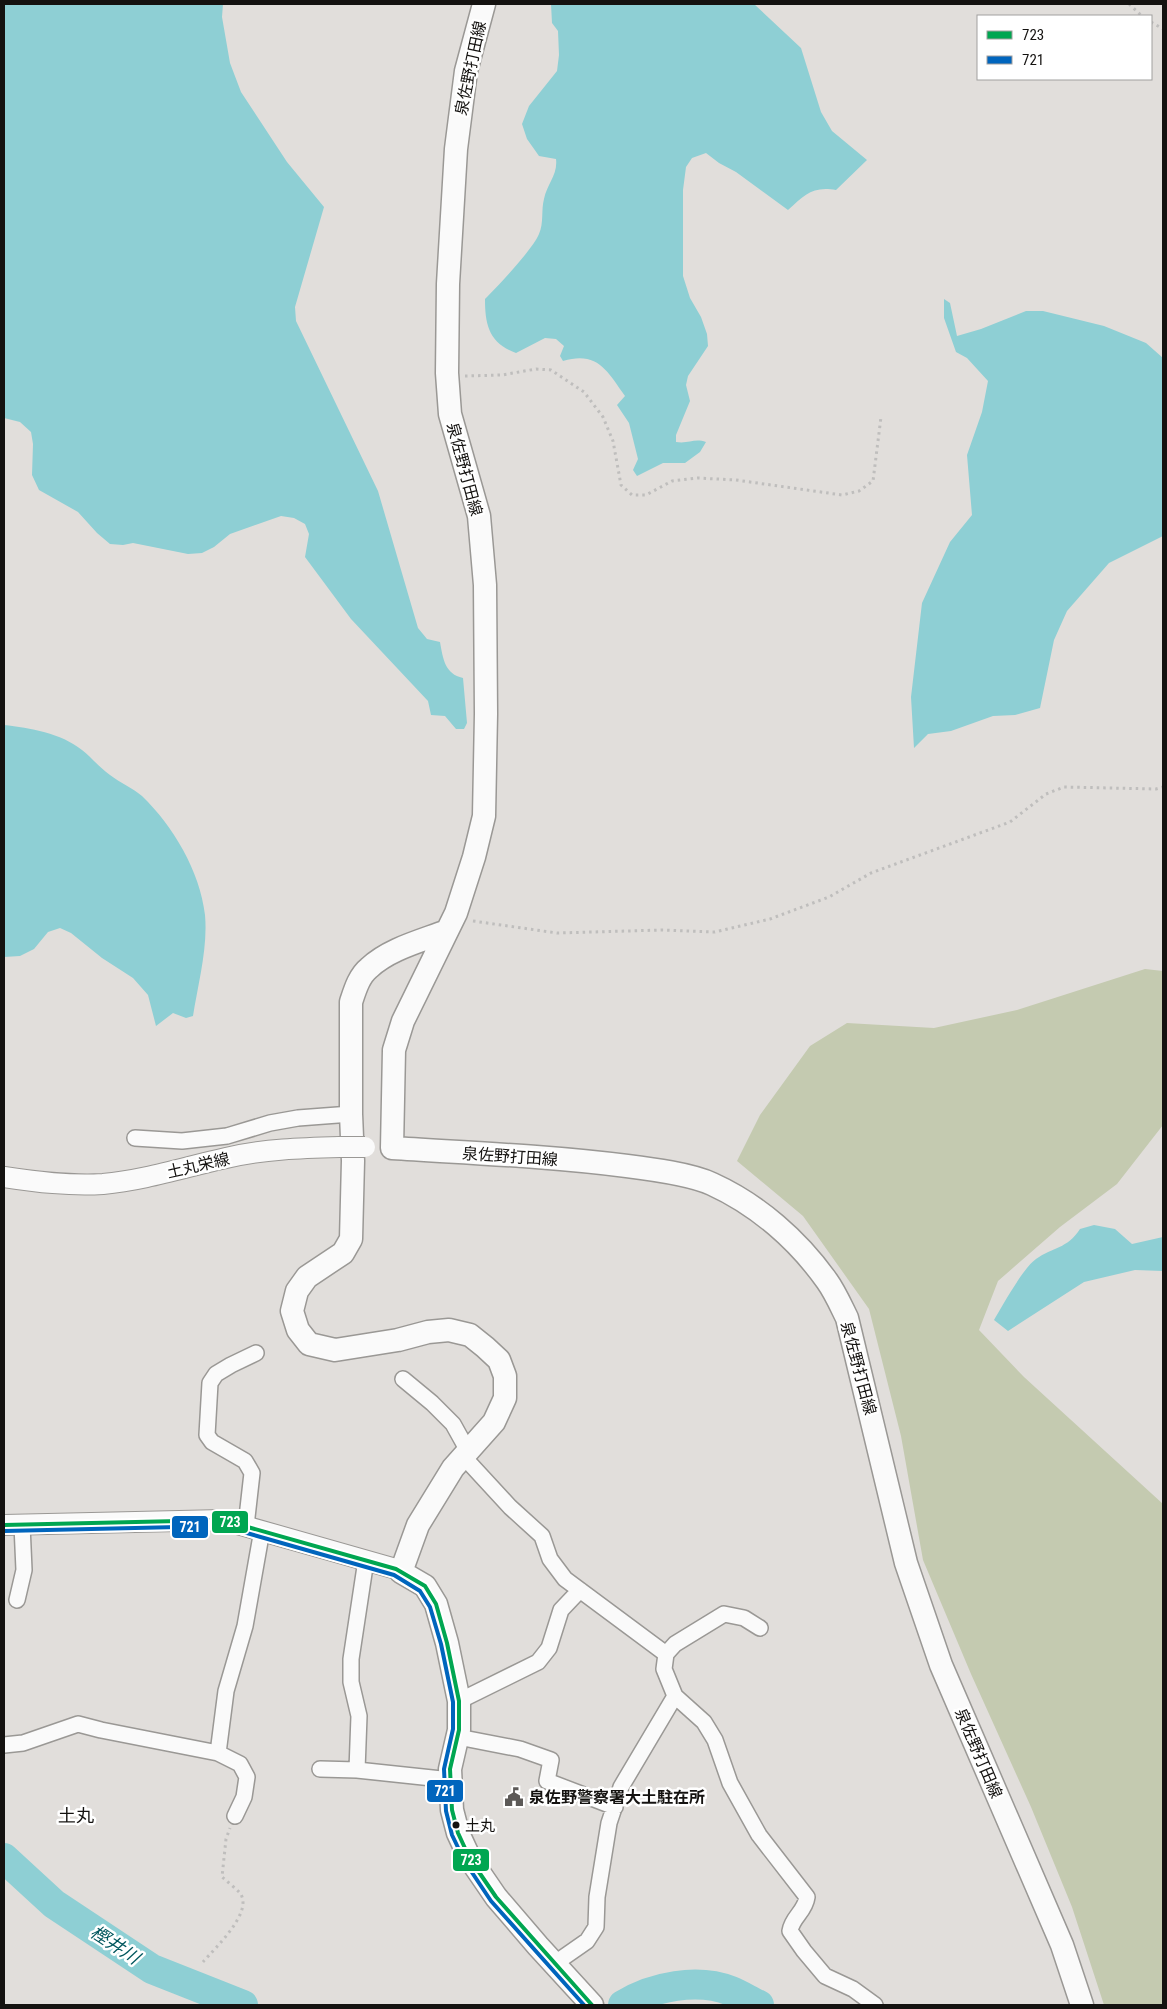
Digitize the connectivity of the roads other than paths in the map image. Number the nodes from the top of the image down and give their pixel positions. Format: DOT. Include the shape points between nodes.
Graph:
graph roads {
  1 [pos="484,4"];
  2 [pos="450,925"];
  3 [pos="350,1114"];
  4 [pos="135,1138"];
  5 [pos="392,1148"];
  6 [pos="4,1177"];
  7 [pos="256,1353"];
  8 [pos="403,1379"];
  9 [pos="465,1454"];
  10 [pos="13,1525"];
  11 [pos="254,1528"];
  12 [pos="366,1560"];
  13 [pos="401,1572"];
  14 [pos="580,1590"];
  15 [pos="17,1600"];
  16 [pos="760,1628"];
  17 [pos="666,1654"];
  18 [pos="675,1696"];
  19 [pos="459,1701"];
  20 [pos="458,1737"];
  21 [pos="4,1745"];
  22 [pos="218,1752"];
  23 [pos="320,1769"];
  24 [pos="357,1770"];
  25 [pos="451,1780"];
  26 [pos="615,1807"];
  27 [pos="235,1816"];
  28 [pos="554,1964"];
  29 [pos="592,2005"];
  30 [pos="875,2005"];
  31 [pos="1082,2005"];
  1 -- 2 [label="main road, 泉佐野打田線" via="466,71 457,140 448,284 447,376 450,414 479,516 485,585 484,816 474,857"];
  2 -- 3 [label="main road" via="368,968 356,986 352,1002"];
  2 -- 5 [label="main road, 泉佐野打田線" via="403,1020 394,1050"];
  3 -- 4 [label="street" via="270,1123 227,1136 191,1140"];
  3 -- 9 [label="main road" via="353,1161 351,1240 343,1253 307,1277 297,1291 292,1311 298,1330 309,1344 335,1350 428,1332 449,1330 470,1335 499,1360 505,1376 505,1398 494,1422"];
  5 -- 6 [label="main road, 土丸栄線, bridge" via="292,1148 228,1157 153,1176 103,1184 45,1184"];
  5 -- 31 [label="main road, 泉佐野打田線" via="589,1161 658,1170 710,1183 740,1198 773,1222 828,1282 847,1318 906,1563 941,1665 1062,1945"];
  7 -- 11 [label="street" via="216,1374 210,1383 207,1435 212,1442 245,1461 252,1473"];
  8 -- 9 [label="street" via="453,1424"];
  9 -- 13 [label="main road" via="418,1525"];
  9 -- 14 [label="street" via="510,1507 542,1536 550,1559 565,1580"];
  10 -- 11 [label="main road" via="223,1520"];
  10 -- 15 [label="street" via="24,1570"];
  11 -- 12 [label="main road"];
  11 -- 22 [label="street" via="245,1626 226,1691"];
  12 -- 13 [label="main road"];
  12 -- 24 [label="street" via="351,1659 359,1716"];
  13 -- 19 [label="main road" via="425,1586 436,1604"];
  14 -- 17 [label="street"];
  14 -- 19 [label="street" via="561,1610 549,1648 538,1662"];
  16 -- 17 [label="street" via="744,1618 724,1614 675,1644"];
  17 -- 18 [label="street" via="664,1669"];
  18 -- 26 [label="street" via="621,1787"];
  18 -- 30 [label="street" via="704,1722 715,1740 730,1783 759,1835 807,1898 806,1906 791,1924 790,1931 825,1976 853,1989"];
  19 -- 20 [label="main road"];
  20 -- 25 [label="main road" via="450,1769"];
  20 -- 26 [label="street" via="520,1749 551,1760 547,1781"];
  21 -- 22 [label="street" via="23,1743 78,1724"];
  22 -- 27 [label="street" via="240,1764 248,1777 244,1797"];
  23 -- 24 [label="street"];
  24 -- 25 [label="street"];
  25 -- 28 [label="main road" via="452,1810 470,1859 496,1897"];
  26 -- 28 [label="street" via="609,1824 597,1897 596,1927 587,1941"];
  28 -- 29 [label="main road"];
}
